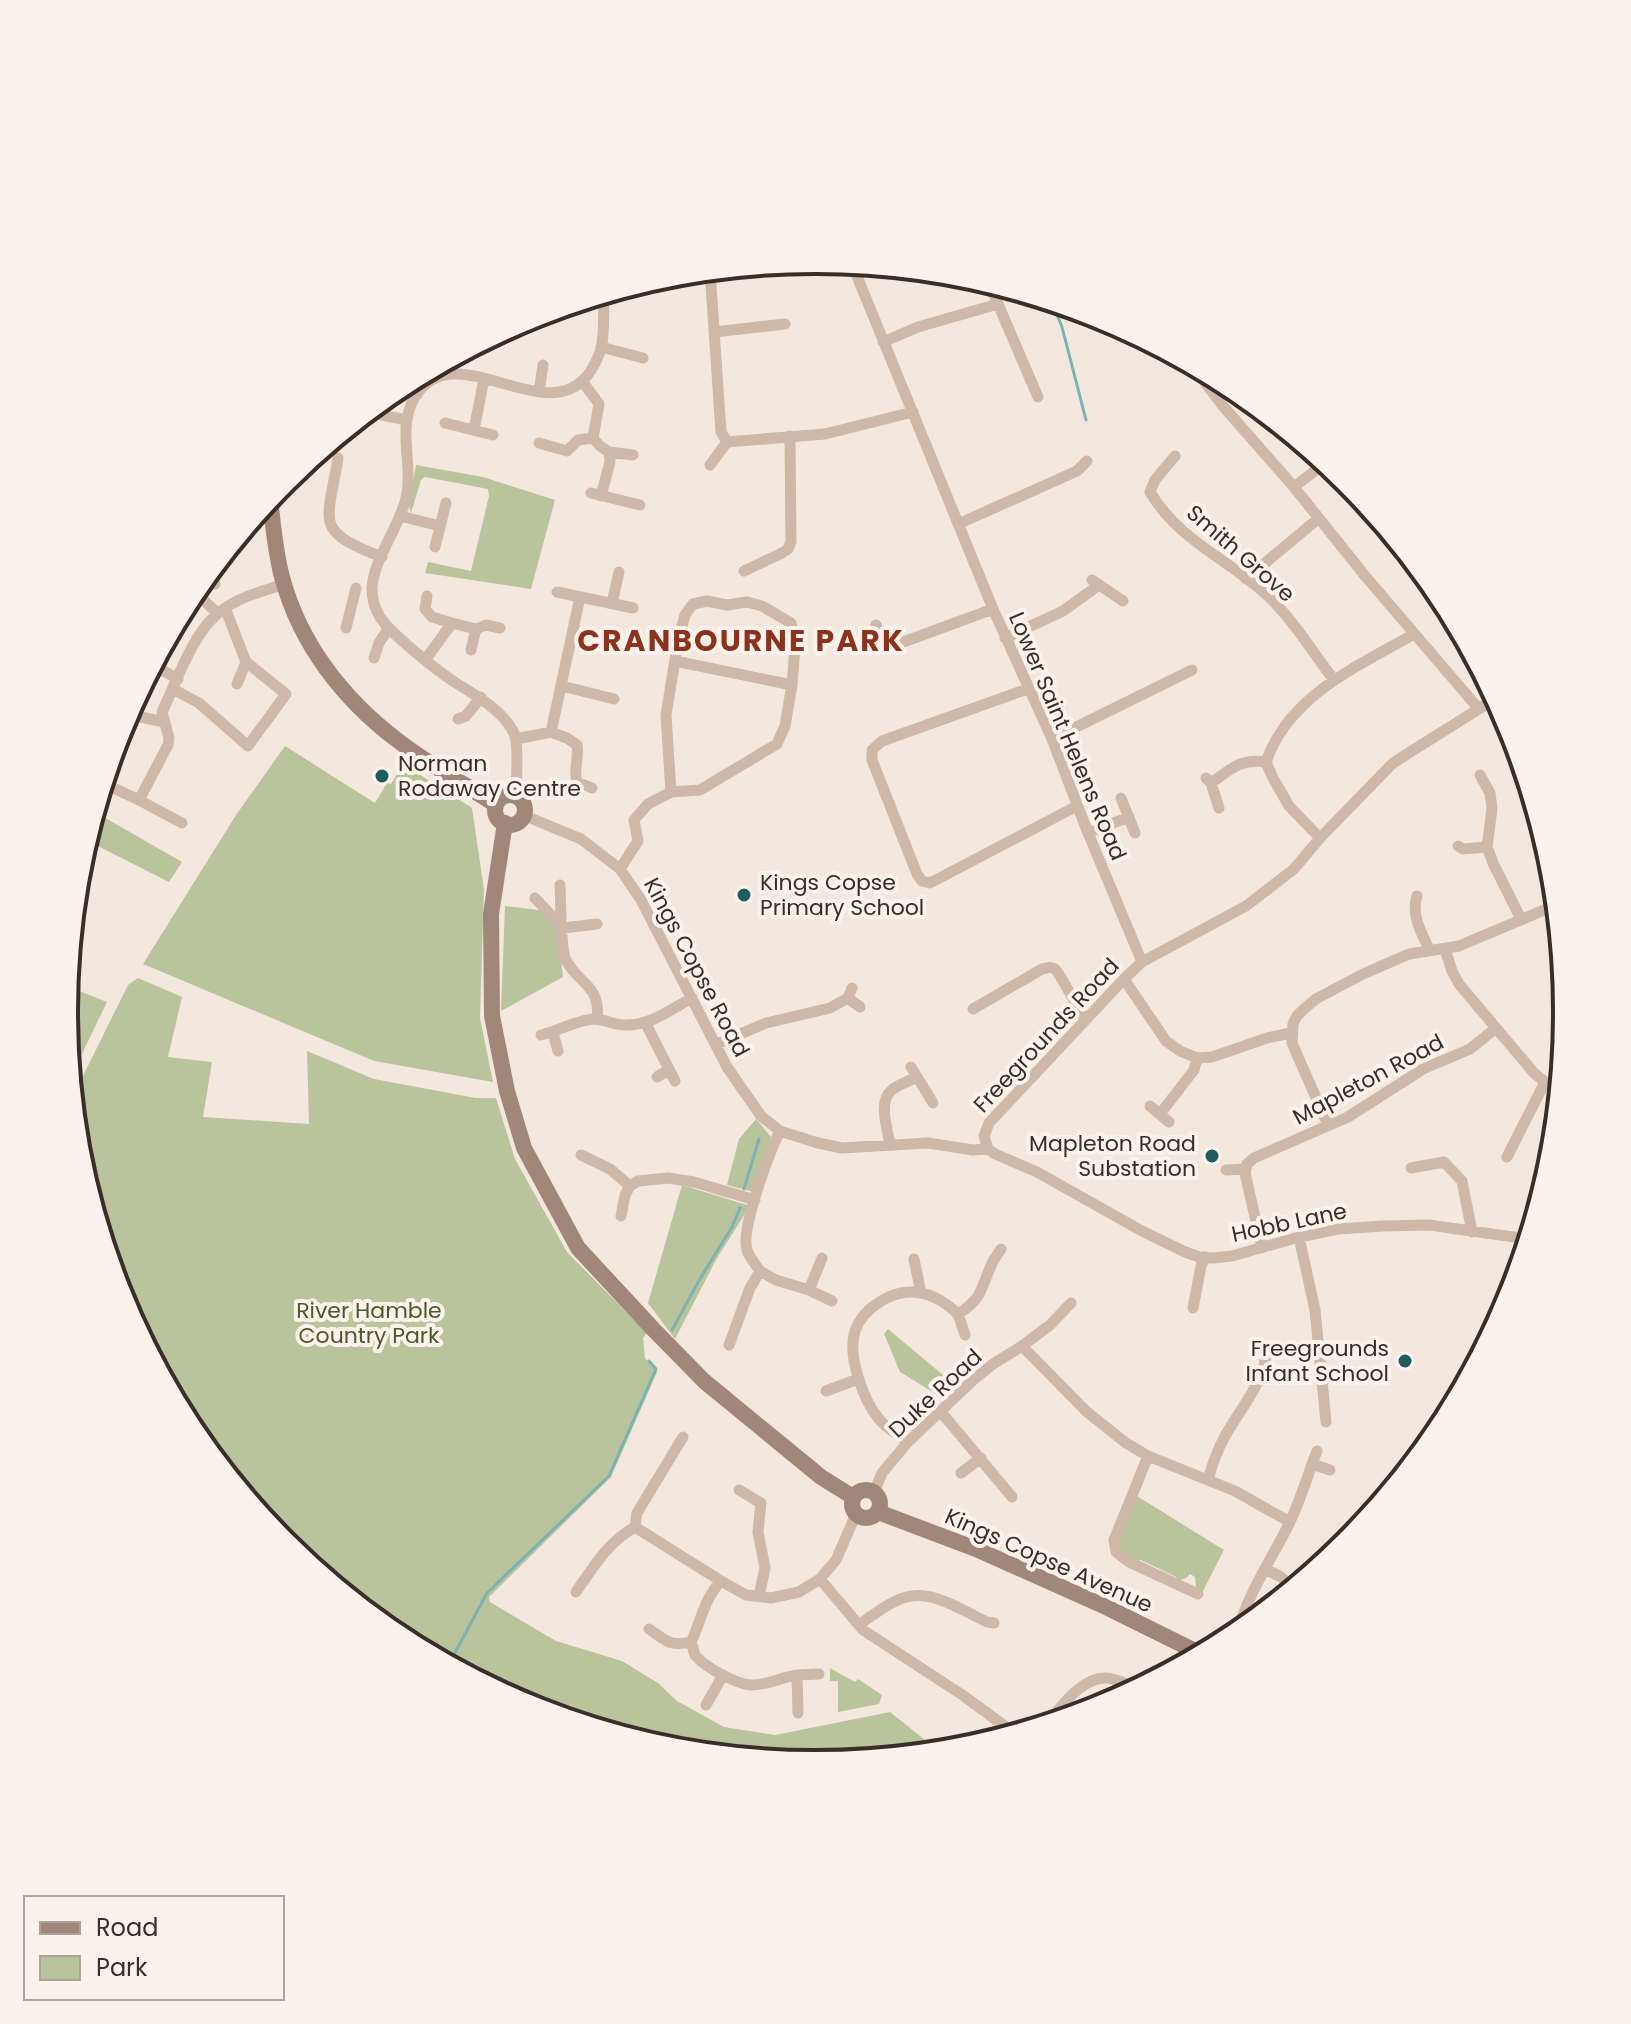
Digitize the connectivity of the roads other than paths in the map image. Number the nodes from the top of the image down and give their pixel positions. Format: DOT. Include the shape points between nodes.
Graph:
graph roads {
  1 [pos="857,276"];
  2 [pos="711,282"];
  3 [pos="995,297"];
  4 [pos="998,304"];
  5 [pos="603,306"];
  6 [pos="787,323"];
  7 [pos="714,332"];
  8 [pos="883,342"];
  9 [pos="601,347"];
  10 [pos="643,358"];
  11 [pos="543,365"];
  12 [pos="441,377"];
  13 [pos="484,379"];
  14 [pos="582,381"];
  15 [pos="420,390"];
  16 [pos="1211,390"];
  17 [pos="539,392"];
  18 [pos="1038,397"];
  19 [pos="913,412"];
  20 [pos="383,415"];
  21 [pos="406,420"];
  22 [pos="445,423"];
  23 [pos="474,430"];
  24 [pos="493,435"];
  25 [pos="790,436"];
  26 [pos="593,438"];
  27 [pos="727,442"];
  28 [pos="539,443"];
  29 [pos="609,452"];
  30 [pos="633,455"];
  31 [pos="1175,456"];
  32 [pos="338,458"];
  33 [pos="1087,461"];
  34 [pos="710,465"];
  35 [pos="1315,471"];
  36 [pos="1294,487"];
  37 [pos="446,503"];
  38 [pos="640,505"];
  39 [pos="272,515"];
  40 [pos="400,516"];
  41 [pos="1319,518"];
  42 [pos="958,524"];
  43 [pos="440,526"];
  44 [pos="435,547"];
  45 [pos="382,557"];
  46 [pos="744,571"];
  47 [pos="619,572"];
  48 [pos="1246,579"];
  49 [pos="284,584"];
  50 [pos="356,588"];
  51 [pos="557,592"];
  52 [pos="427,596"];
  53 [pos="580,597"];
  54 [pos="204,599"];
  55 [pos="1123,601"];
  56 [pos="352,603"];
  57 [pos="612,603"];
  58 [pos="375,608"];
  59 [pos="633,608"];
  60 [pos="993,609"];
  61 [pos="221,611"];
  62 [pos="452,623"];
  63 [pos="876,625"];
  64 [pos="346,628"];
  65 [pos="500,628"];
  66 [pos="388,629"];
  67 [pos="476,629"];
  68 [pos="1414,634"];
  69 [pos="1005,638"];
  70 [pos="471,650"];
  71 [pos="374,658"];
  72 [pos="426,659"];
  73 [pos="675,661"];
  74 [pos="246,662"];
  75 [pos="1192,670"];
  76 [pos="161,672"];
  77 [pos="1334,680"];
  78 [pos="175,684"];
  79 [pos="237,684"];
  80 [pos="792,685"];
  81 [pos="562,686"];
  82 [pos="1030,688"];
  83 [pos="481,697"];
  84 [pos="614,699"];
  85 [pos="1485,704"];
  86 [pos="1478,708"];
  87 [pos="140,717"];
  88 [pos="463,720"];
  89 [pos="164,722"];
  90 [pos="551,732"];
  91 [pos="516,739"];
  92 [pos="1052,739"];
  93 [pos="1266,762"];
  94 [pos="1480,775"];
  95 [pos="113,788"];
  96 [pos="592,788"];
  97 [pos="671,792"];
  98 [pos="516,796"];
  99 [pos="1121,798"];
  100 [pos="139,800"];
  101 [pos="496,805"];
  102 [pos="1077,806"];
  103 [pos="1219,808"];
  104 [pos="523,815"];
  105 [pos="1129,817"];
  106 [pos="182,823"];
  107 [pos="505,823"];
  108 [pos="1088,833"];
  109 [pos="1135,833"];
  110 [pos="1320,838"];
  111 [pos="1458,846"];
  112 [pos="1487,847"];
  113 [pos="620,869"];
  114 [pos="560,885"];
  115 [pos="535,898"];
  116 [pos="1412,901"];
  117 [pos="1546,909"];
  118 [pos="1521,919"];
  119 [pos="597,924"];
  120 [pos="563,928"];
  121 [pos="1429,949"];
  122 [pos="1445,949"];
  123 [pos="1142,962"];
  124 [pos="1124,979"];
  125 [pos="692,998"];
  126 [pos="976,1005"];
  127 [pos="860,1007"];
  128 [pos="597,1019"];
  129 [pos="1085,1020"];
  130 [pos="646,1024"];
  131 [pos="1496,1028"];
  132 [pos="1291,1033"];
  133 [pos="717,1044"];
  134 [pos="558,1051"];
  135 [pos="1197,1058"];
  136 [pos="657,1077"];
  137 [pos="1545,1082"];
  138 [pos="1549,1084"];
  139 [pos="933,1103"];
  140 [pos="1160,1114"];
  141 [pos="1328,1125"];
  142 [pos="780,1131"];
  143 [pos="890,1145"];
  144 [pos="988,1149"];
  145 [pos="1507,1157"];
  146 [pos="587,1160"];
  147 [pos="1411,1168"];
  148 [pos="1244,1169"];
  149 [pos="1226,1170"];
  150 [pos="630,1186"];
  151 [pos="755,1200"];
  152 [pos="623,1212"];
  153 [pos="1472,1232"];
  154 [pos="1299,1237"];
  155 [pos="1517,1238"];
  156 [pos="1262,1248"];
  157 [pos="1001,1249"];
  158 [pos="1205,1257"];
  159 [pos="822,1258"];
  160 [pos="914,1259"];
  161 [pos="760,1271"];
  162 [pos="809,1290"];
  163 [pos="921,1293"];
  164 [pos="832,1301"];
  165 [pos="1071,1303"];
  166 [pos="1193,1308"];
  167 [pos="958,1314"];
  168 [pos="965,1335"];
  169 [pos="729,1345"];
  170 [pos="1022,1346"];
  171 [pos="1266,1352"];
  172 [pos="858,1379"];
  173 [pos="835,1391"];
  174 [pos="941,1412"];
  175 [pos="1326,1422"];
  176 [pos="683,1437"];
  177 [pos="908,1442"];
  178 [pos="1317,1451"];
  179 [pos="1148,1456"];
  180 [pos="981,1458"];
  181 [pos="1312,1464"];
  182 [pos="1330,1470"];
  183 [pos="961,1473"];
  184 [pos="1208,1480"];
  185 [pos="739,1490"];
  186 [pos="874,1492"];
  187 [pos="1012,1497"];
  188 [pos="854,1506"];
  189 [pos="878,1512"];
  190 [pos="1290,1522"];
  191 [pos="635,1527"];
  192 [pos="1265,1569"];
  193 [pos="820,1579"];
  194 [pos="1285,1580"];
  195 [pos="721,1581"];
  196 [pos="1192,1587"];
  197 [pos="576,1592"];
  198 [pos="759,1596"];
  199 [pos="1246,1610"];
  200 [pos="994,1623"];
  201 [pos="859,1624"];
  202 [pos="649,1629"];
  203 [pos="691,1642"];
  204 [pos="1189,1648"];
  205 [pos="819,1674"];
  206 [pos="723,1675"];
  207 [pos="797,1675"];
  208 [pos="1121,1683"];
  209 [pos="706,1705"];
  210 [pos="1063,1706"];
  211 [pos="798,1713"];
  212 [pos="1003,1725"];
  1 -- 8 [label="street, Lower Saint Helens Road"];
  2 -- 7 [label="street"];
  3 -- 4 [label="street"];
  4 -- 8 [label="street"];
  4 -- 18 [label="street"];
  5 -- 9 [label="street"];
  6 -- 7 [label="street"];
  7 -- 27 [label="street" via="721,432"];
  8 -- 19 [label="street, Lower Saint Helens Road"];
  9 -- 10 [label="street"];
  9 -- 14 [label="street"];
  11 -- 17 [label="street"];
  12 -- 13 [label="street"];
  13 -- 17 [label="street"];
  13 -- 23 [label="street"];
  14 -- 17 [label="street" via="564,391"];
  14 -- 26 [label="street" via="599,404"];
  15 -- 21 [label="street"];
  16 -- 36 [label="street"];
  19 -- 25 [label="street" via="825,434"];
  19 -- 42 [label="street, Lower Saint Helens Road"];
  20 -- 21 [label="street"];
  21 -- 40 [label="street" via="409,483"];
  22 -- 23 [label="street"];
  23 -- 24 [label="street"];
  25 -- 27 [label="street"];
  25 -- 46 [label="street" via="791,542 782,553"];
  26 -- 28 [label="street" via="578,435 567,451"];
  26 -- 29 [label="street"];
  27 -- 34 [label="street"];
  29 -- 30 [label="street"];
  29 -- 38 [label="street" via="596,495"];
  31 -- 48 [label="street, Smith Grove" via="1150,492 1186,535"];
  32 -- 45 [label="street" via="341,481 328,511 330,526 358,548"];
  33 -- 42 [label="street" via="1077,471"];
  35 -- 36 [label="street"];
  36 -- 41 [label="street"];
  37 -- 43 [label="street"];
  39 -- 49 [label="street"];
  40 -- 43 [label="street"];
  40 -- 45 [label="street"];
  41 -- 48 [label="street"];
  41 -- 68 [label="street"];
  42 -- 60 [label="street, Lower Saint Helens Road"];
  43 -- 44 [label="street"];
  45 -- 58 [label="street" via="372,590"];
  47 -- 57 [label="street"];
  48 -- 77 [label="street, Smith Grove" via="1270,598"];
  49 -- 61 [label="street"];
  49 -- 101 [label="street" via="303,631 349,699 397,740"];
  50 -- 56 [label="street"];
  51 -- 53 [label="street"];
  52 -- 62 [label="street" via="425,609 432,617"];
  53 -- 57 [label="street"];
  53 -- 81 [label="street"];
  54 -- 61 [label="street"];
  55 -- 69 [label="street" via="1095,583 1063,611"];
  56 -- 58 [label="street"];
  56 -- 64 [label="street"];
  57 -- 59 [label="street"];
  58 -- 66 [label="street"];
  60 -- 63 [label="street" via="898,644 888,644"];
  60 -- 69 [label="street, Lower Saint Helens Road"];
  61 -- 74 [label="street"];
  61 -- 78 [label="street" via="198,636"];
  62 -- 67 [label="street"];
  62 -- 72 [label="street"];
  65 -- 67 [label="street"];
  66 -- 71 [label="street"];
  66 -- 72 [label="street"];
  67 -- 70 [label="street"];
  68 -- 77 [label="street"];
  68 -- 86 [label="street"];
  69 -- 82 [label="street, Lower Saint Helens Road"];
  72 -- 83 [label="street"];
  73 -- 80 [label="street"];
  73 -- 80 [label="street" via="685,615 693,604 747,602 791,623"];
  73 -- 97 [label="street" via="666,715"];
  74 -- 78 [label="street" via="286,694 248,746"];
  74 -- 79 [label="street"];
  75 -- 92 [label="street"];
  76 -- 78 [label="street"];
  77 -- 93 [label="street" via="1305,701 1272,743"];
  78 -- 89 [label="street" via="162,712"];
  80 -- 97 [label="street" via="777,744 700,790"];
  81 -- 84 [label="street"];
  81 -- 90 [label="street"];
  82 -- 92 [label="street, Lower Saint Helens Road"];
  82 -- 102 [label="street" via="882,741 872,750 917,874 930,883"];
  83 -- 88 [label="street"];
  83 -- 91 [label="street"];
  85 -- 86 [label="street, Freegrounds Road"];
  86 -- 110 [label="street, Freegrounds Road" via="1393,763"];
  87 -- 89 [label="street"];
  89 -- 100 [label="street" via="168,745"];
  90 -- 91 [label="street"];
  90 -- 96 [label="street" via="577,745 577,782"];
  91 -- 98 [label="street"];
  92 -- 102 [label="street, Lower Saint Helens Road"];
  93 -- 103 [label="street" via="1252,760 1209,780"];
  93 -- 110 [label="street" via="1289,806"];
  94 -- 112 [label="street" via="1492,809"];
  95 -- 100 [label="street"];
  97 -- 113 [label="street" via="648,804 634,820 638,841"];
  98 -- 101 [label="street" via="502,797"];
  98 -- 104 [label="street" via="523,803"];
  99 -- 105 [label="street"];
  100 -- 106 [label="street"];
  101 -- 107 [label="street" via="497,817"];
  102 -- 108 [label="street, Lower Saint Helens Road"];
  104 -- 107 [label="street" via="517,823"];
  104 -- 113 [label="street, Kings Copse Road" via="581,839"];
  105 -- 108 [label="street"];
  105 -- 109 [label="street"];
  107 -- 188 [label="street" via="491,914 492,1016 524,1148 578,1248 704,1381"];
  108 -- 123 [label="street, Lower Saint Helens Road"];
  110 -- 123 [label="street, Freegrounds Road" via="1294,869 1246,906"];
  111 -- 112 [label="street"];
  112 -- 118 [label="street"];
  113 -- 125 [label="street, Kings Copse Road"];
  114 -- 120 [label="street"];
  115 -- 120 [label="street"];
  116 -- 121 [label="street"];
  117 -- 118 [label="street"];
  118 -- 122 [label="street"];
  119 -- 120 [label="street"];
  120 -- 128 [label="street" via="566,959 593,991 599,1004"];
  121 -- 122 [label="street"];
  121 -- 132 [label="street" via="1316,999 1297,1016"];
  122 -- 131 [label="street" via="1459,984"];
  123 -- 124 [label="street, Freegrounds Road"];
  124 -- 129 [label="street, Freegrounds Road"];
  124 -- 135 [label="street" via="1166,1041"];
  125 -- 130 [label="street"];
  125 -- 133 [label="street, Kings Copse Road"];
  126 -- 129 [label="street" via="1048,967 1055,969"];
  127 -- 133 [label="street" via="850,993 830,1008 766,1023"];
  128 -- 130 [label="street"];
  128 -- 134 [label="street" via="547,1034"];
  129 -- 144 [label="street, Freegrounds Road" via="989,1123 984,1136"];
  130 -- 136 [label="street" via="672,1076"];
  131 -- 137 [label="street"];
  131 -- 141 [label="street, Mapleton Road" via="1470,1049 1423,1069"];
  132 -- 135 [label="street"];
  132 -- 141 [label="street"];
  133 -- 142 [label="street, Kings Copse Road" via="754,1108"];
  135 -- 140 [label="street" via="1194,1070"];
  137 -- 138 [label="street"];
  137 -- 145 [label="street"];
  139 -- 143 [label="street" via="914,1072 890,1091 884,1108"];
  141 -- 148 [label="street, Mapleton Road" via="1254,1158"];
  142 -- 143 [label="street" via="842,1148"];
  142 -- 151 [label="street"];
  143 -- 144 [label="street"];
  144 -- 158 [label="street, Hobb Lane" via="1142,1231"];
  146 -- 150 [label="street" via="610,1169"];
  147 -- 153 [label="street" via="1444,1162 1462,1181"];
  148 -- 149 [label="street"];
  148 -- 156 [label="street"];
  150 -- 151 [label="street" via="668,1178"];
  150 -- 152 [label="street"];
  151 -- 161 [label="street" via="746,1229 747,1250"];
  153 -- 154 [label="street, Hobb Lane" via="1429,1225 1383,1226"];
  153 -- 155 [label="street, Hobb Lane"];
  154 -- 156 [label="street, Hobb Lane"];
  154 -- 175 [label="street" via="1315,1310"];
  156 -- 158 [label="street, Hobb Lane"];
  157 -- 167 [label="street" via="984,1288"];
  158 -- 166 [label="street"];
  159 -- 162 [label="street"];
  160 -- 163 [label="street"];
  161 -- 162 [label="street"];
  161 -- 169 [label="street"];
  162 -- 164 [label="street"];
  163 -- 167 [label="street"];
  163 -- 172 [label="street" via="878,1302 862,1319 853,1354"];
  165 -- 170 [label="street, Duke Road"];
  167 -- 168 [label="street"];
  170 -- 174 [label="street, Duke Road" via="972,1381"];
  170 -- 179 [label="street" via="1087,1412"];
  171 -- 184 [label="street" via="1270,1367 1226,1435"];
  172 -- 173 [label="street"];
  172 -- 177 [label="street" via="879,1419"];
  174 -- 177 [label="street, Duke Road"];
  174 -- 180 [label="street"];
  176 -- 191 [label="street" via="637,1513"];
  177 -- 186 [label="street, Duke Road" via="882,1473"];
  178 -- 181 [label="street"];
  179 -- 184 [label="street"];
  179 -- 196 [label="street" via="1114,1540 1116,1552"];
  180 -- 183 [label="street"];
  180 -- 187 [label="street"];
  181 -- 182 [label="street"];
  181 -- 190 [label="street"];
  184 -- 190 [label="street"];
  185 -- 198 [label="street" via="761,1503 758,1532 765,1568"];
  186 -- 188 [label="street" via="860,1491"];
  186 -- 189 [label="street" via="880,1500"];
  188 -- 189 [label="street" via="865,1518"];
  188 -- 193 [label="street" via="836,1560"];
  189 -- 204 [label="street, Kings Copse Avenue" via="976,1549"];
  190 -- 192 [label="street"];
  191 -- 195 [label="street"];
  191 -- 197 [label="street" via="606,1550"];
  192 -- 194 [label="street"];
  192 -- 199 [label="street"];
  193 -- 198 [label="street" via="799,1592"];
  193 -- 201 [label="street"];
  195 -- 198 [label="street"];
  195 -- 203 [label="street"];
  200 -- 201 [label="street" via="912,1595"];
  201 -- 212 [label="street"];
  202 -- 203 [label="street" via="669,1644"];
  203 -- 206 [label="street" via="705,1665"];
  205 -- 207 [label="street"];
  206 -- 207 [label="street" via="749,1686"];
  206 -- 209 [label="street"];
  207 -- 211 [label="street"];
  208 -- 210 [label="street" via="1093,1680"];
}
